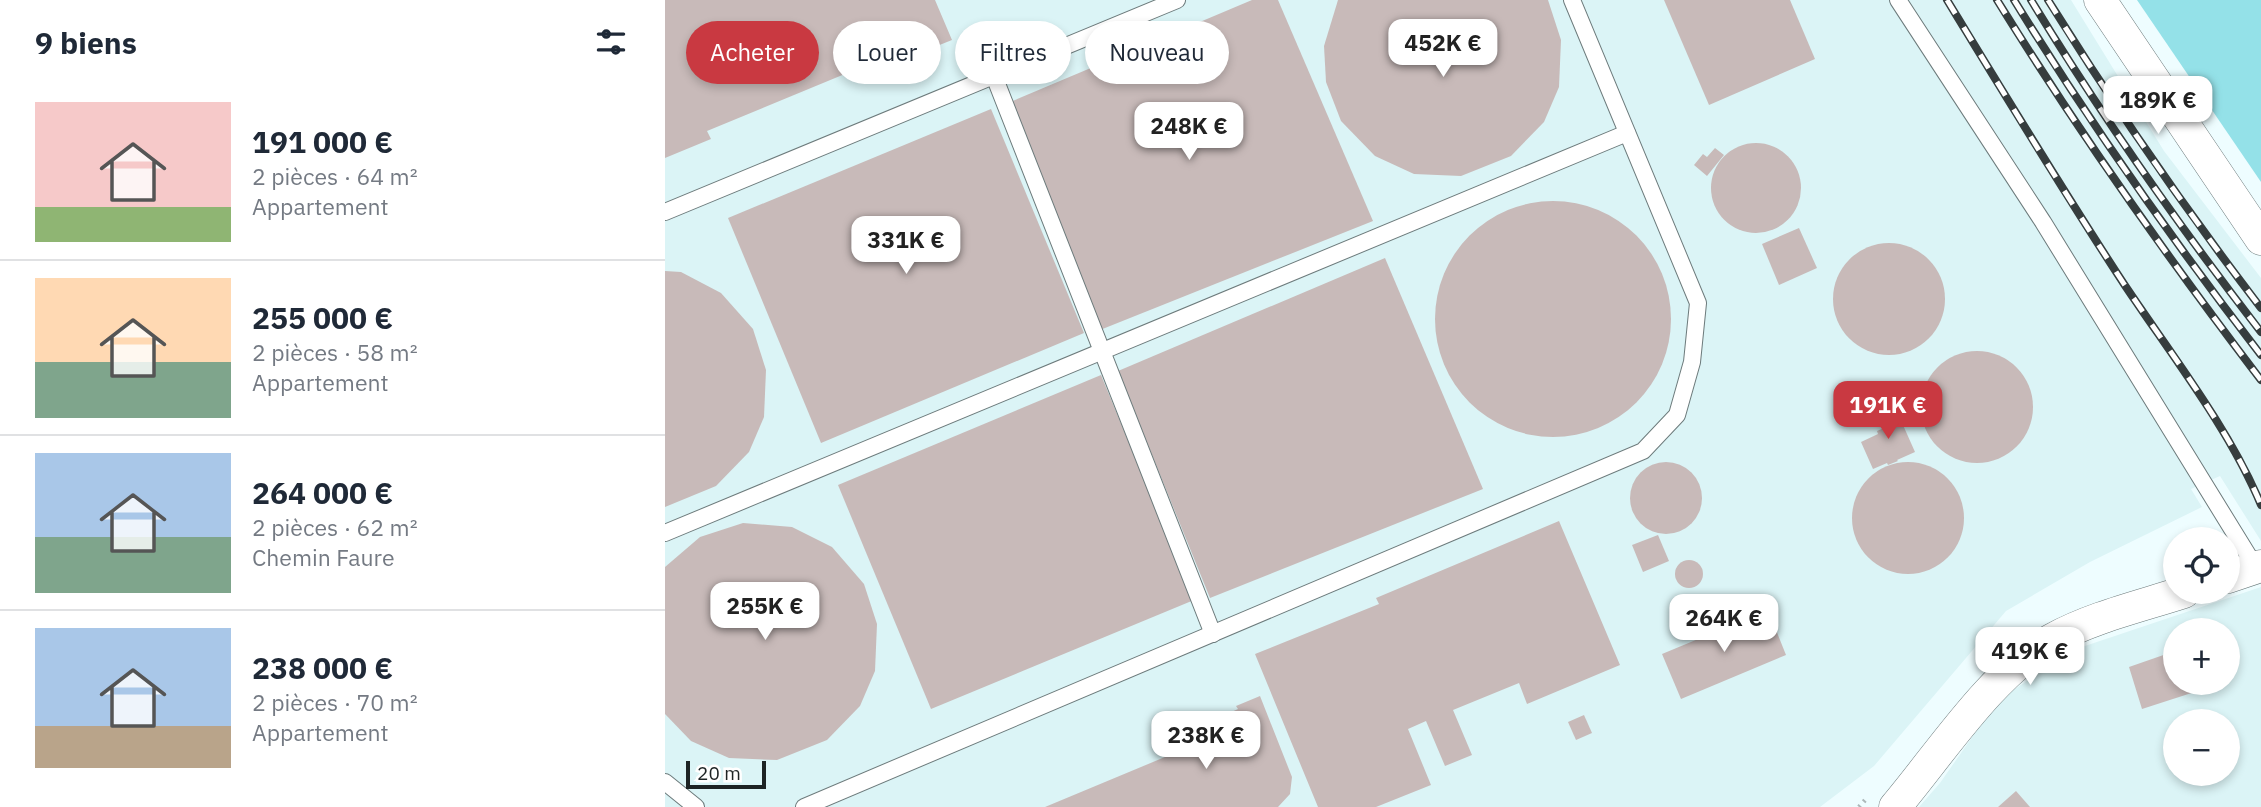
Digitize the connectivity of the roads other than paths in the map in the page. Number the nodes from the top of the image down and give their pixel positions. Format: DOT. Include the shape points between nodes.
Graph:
graph roads {
  1 [pos="1177,0"];
  2 [pos="1571,0"];
  3 [pos="1898,0"];
  4 [pos="2100,0"];
  5 [pos="1071,44"];
  6 [pos="975,84"];
  7 [pos="997,84"];
  8 [pos="1627,133"];
  9 [pos="665,212"];
  10 [pos="2261,239"];
  11 [pos="1102,351"];
  12 [pos="665,533"];
  13 [pos="2248,570"];
  14 [pos="2163,599"];
  15 [pos="1213,634"];
  16 [pos="665,782"];
  17 [pos="695,807"];
  18 [pos="804,807"];
  19 [pos="1895,807"];
  1 -- 5 [label="lane"];
  2 -- 8 [label="lane"];
  3 -- 13 [label="lane" via="2043,222"];
  4 -- 10 [label="street"];
  6 -- 9 [label="lane"];
  7 -- 11 [label="lane"];
  8 -- 11 [label="lane"];
  8 -- 15 [label="lane" via="1698,303 1692,362 1677,415 1643,451"];
  11 -- 12 [label="lane"];
  11 -- 15 [label="lane"];
  14 -- 19 [label="street" via="2091,622 2024,657 1993,686"];
  15 -- 18 [label="lane"];
  16 -- 17 [label="lane"];
}
